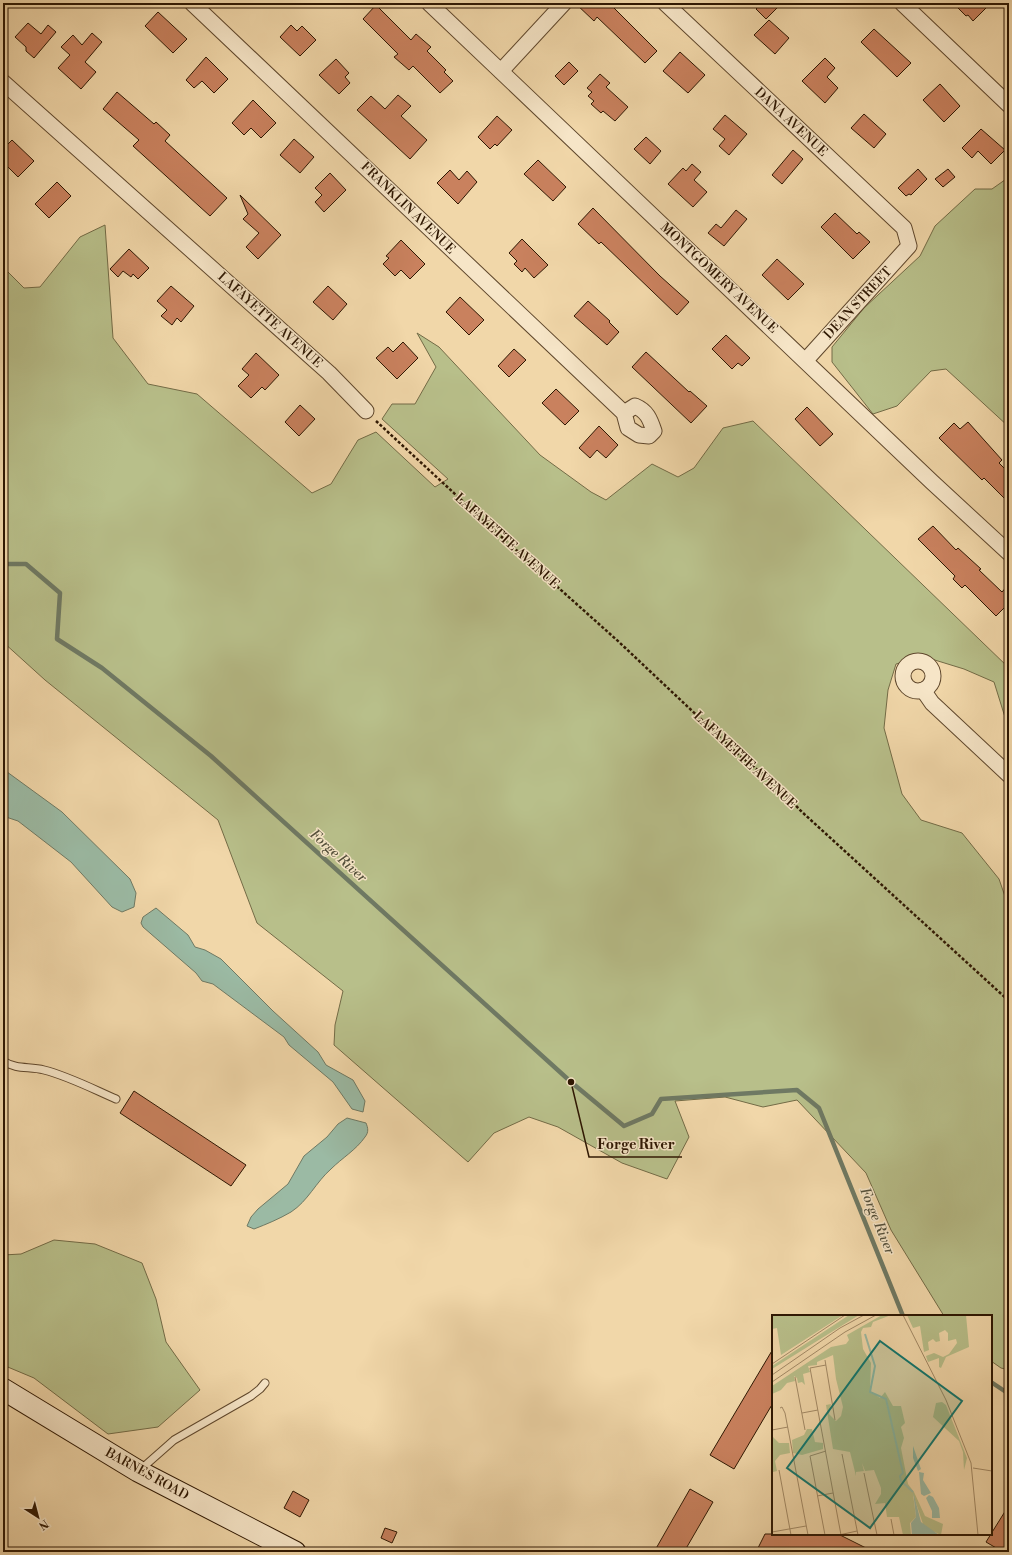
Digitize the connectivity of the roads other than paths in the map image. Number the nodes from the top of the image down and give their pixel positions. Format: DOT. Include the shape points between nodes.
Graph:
graph roads {
  1 [pos="192,3"];
  2 [pos="429,3"];
  3 [pos="564,3"];
  4 [pos="664,3"];
  5 [pos="902,3"];
  6 [pos="502,71"];
  7 [pos="4,85"];
  8 [pos="1009,105"];
  9 [pos="909,246"];
  10 [pos="806,360"];
  11 [pos="366,411"];
  12 [pos="624,412"];
  13 [pos="1009,553"];
  14 [pos="923,690"];
  15 [pos="1009,775"];
  16 [pos="3,1061"];
  17 [pos="116,1099"];
  18 [pos="265,1383"];
  19 [pos="3,1389"];
  20 [pos="138,1472"];
  21 [pos="295,1552"];
  1 -- 12 [label="street, FRANKLIN AVENUE"];
  2 -- 6 [label="street, MONTGOMERY AVENUE"];
  3 -- 6 [label="street"];
  4 -- 9 [label="street, DANA AVENUE" via="904,228"];
  5 -- 8 [label="street"];
  6 -- 10 [label="street, MONTGOMERY AVENUE"];
  7 -- 11 [label="street, LAFAYETTE AVENUE" via="329,373"];
  9 -- 10 [label="street, DEAN STREET"];
  10 -- 13 [label="street, MONTGOMERY AVENUE"];
  14 -- 15 [label="street" via="932,703"];
  16 -- 17 [label="lane" via="11,1066 57,1074"];
  18 -- 20 [label="lane" via="250,1396 174,1440"];
  19 -- 20 [label="street, BARNES ROAD"];
  20 -- 21 [label="street, BARNES ROAD"];
}
